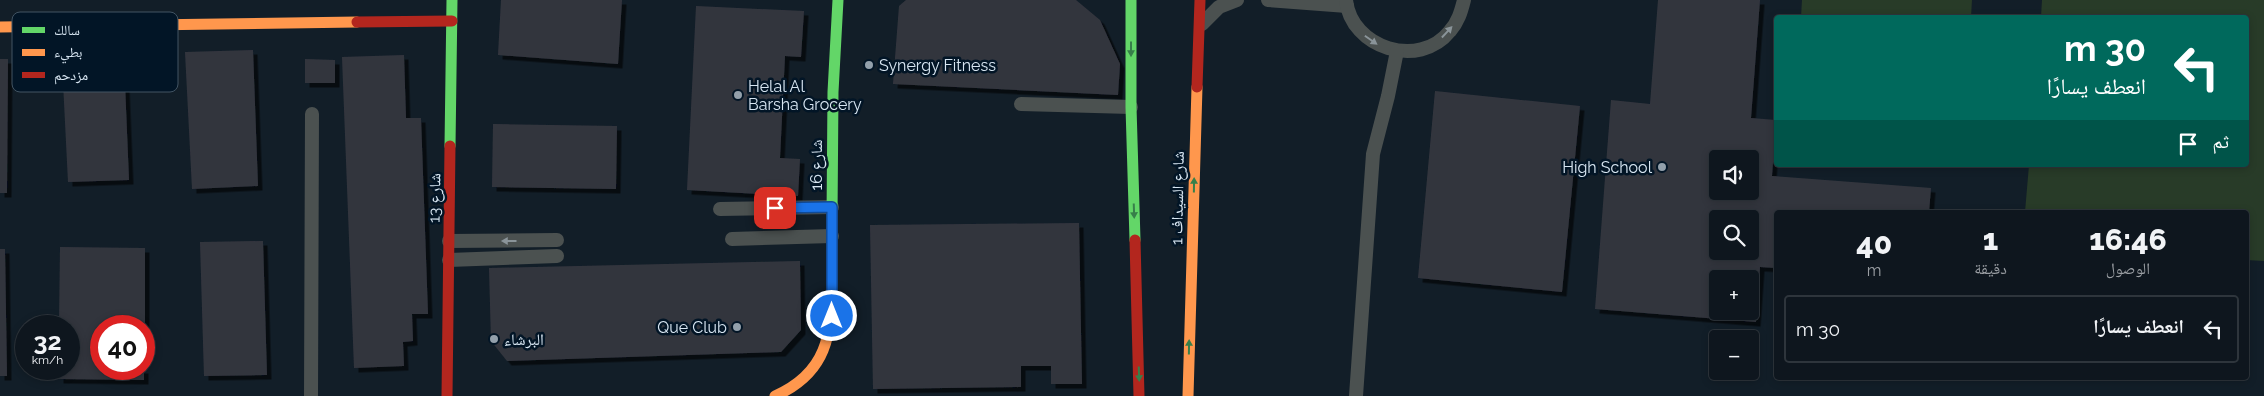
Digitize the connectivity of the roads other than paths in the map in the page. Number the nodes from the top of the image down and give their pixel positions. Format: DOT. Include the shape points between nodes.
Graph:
graph roads {
  1 [pos="452,0"];
  2 [pos="838,0"];
  3 [pos="1131,0"];
  4 [pos="1200,0"];
  5 [pos="1236,0"];
  6 [pos="1268,0"];
  7 [pos="1464,0"];
  8 [pos="1347,3"];
  9 [pos="452,21"];
  10 [pos="178,25"];
  11 [pos="1197,30"];
  12 [pos="1397,51"];
  13 [pos="1021,104"];
  14 [pos="1130,108"];
  15 [pos="312,114"];
  16 [pos="832,207"];
  17 [pos="720,210"];
  18 [pos="832,236"];
  19 [pos="732,239"];
  20 [pos="557,240"];
  21 [pos="449,241"];
  22 [pos="557,256"];
  23 [pos="449,260"];
  24 [pos="310,396"];
  25 [pos="447,396"];
  26 [pos="775,396"];
  27 [pos="1139,396"];
  28 [pos="1188,396"];
  29 [pos="1356,396"];
  1 -- 9 [label="street, شارع 13"];
  2 -- 16 [label="street, شارع 16"];
  3 -- 14 [label="street, one-way"];
  4 -- 11 [label="street, شارع السيداف 1"];
  5 -- 11 [label="lane" via="1218,7"];
  6 -- 8 [label="lane"];
  12 -- 7 [label="lane, one-way" via="1416,50 1434,44 1449,33 1460,17"];
  8 -- 12 [label="lane, one-way" via="1354,23 1365,36 1380,46"];
  9 -- 10 [label="street"];
  9 -- 21 [label="street, شارع 13"];
  28 -- 11 [label="street, شارع السيداف 1, one-way"];
  12 -- 29 [label="lane" via="1373,154"];
  13 -- 14 [label="lane"];
  14 -- 27 [label="street, one-way"];
  15 -- 24 [label="lane"];
  16 -- 17 [label="lane"];
  16 -- 18 [label="street, شارع 16"];
  18 -- 19 [label="lane"];
  18 -- 26 [label="street, شارع 16" via="829,339 820,360 806,378 787,392"];
  20 -- 21 [label="lane, one-way"];
  21 -- 23 [label="street, شارع 13"];
  22 -- 23 [label="lane"];
  23 -- 25 [label="street, شارع 13"];
}
